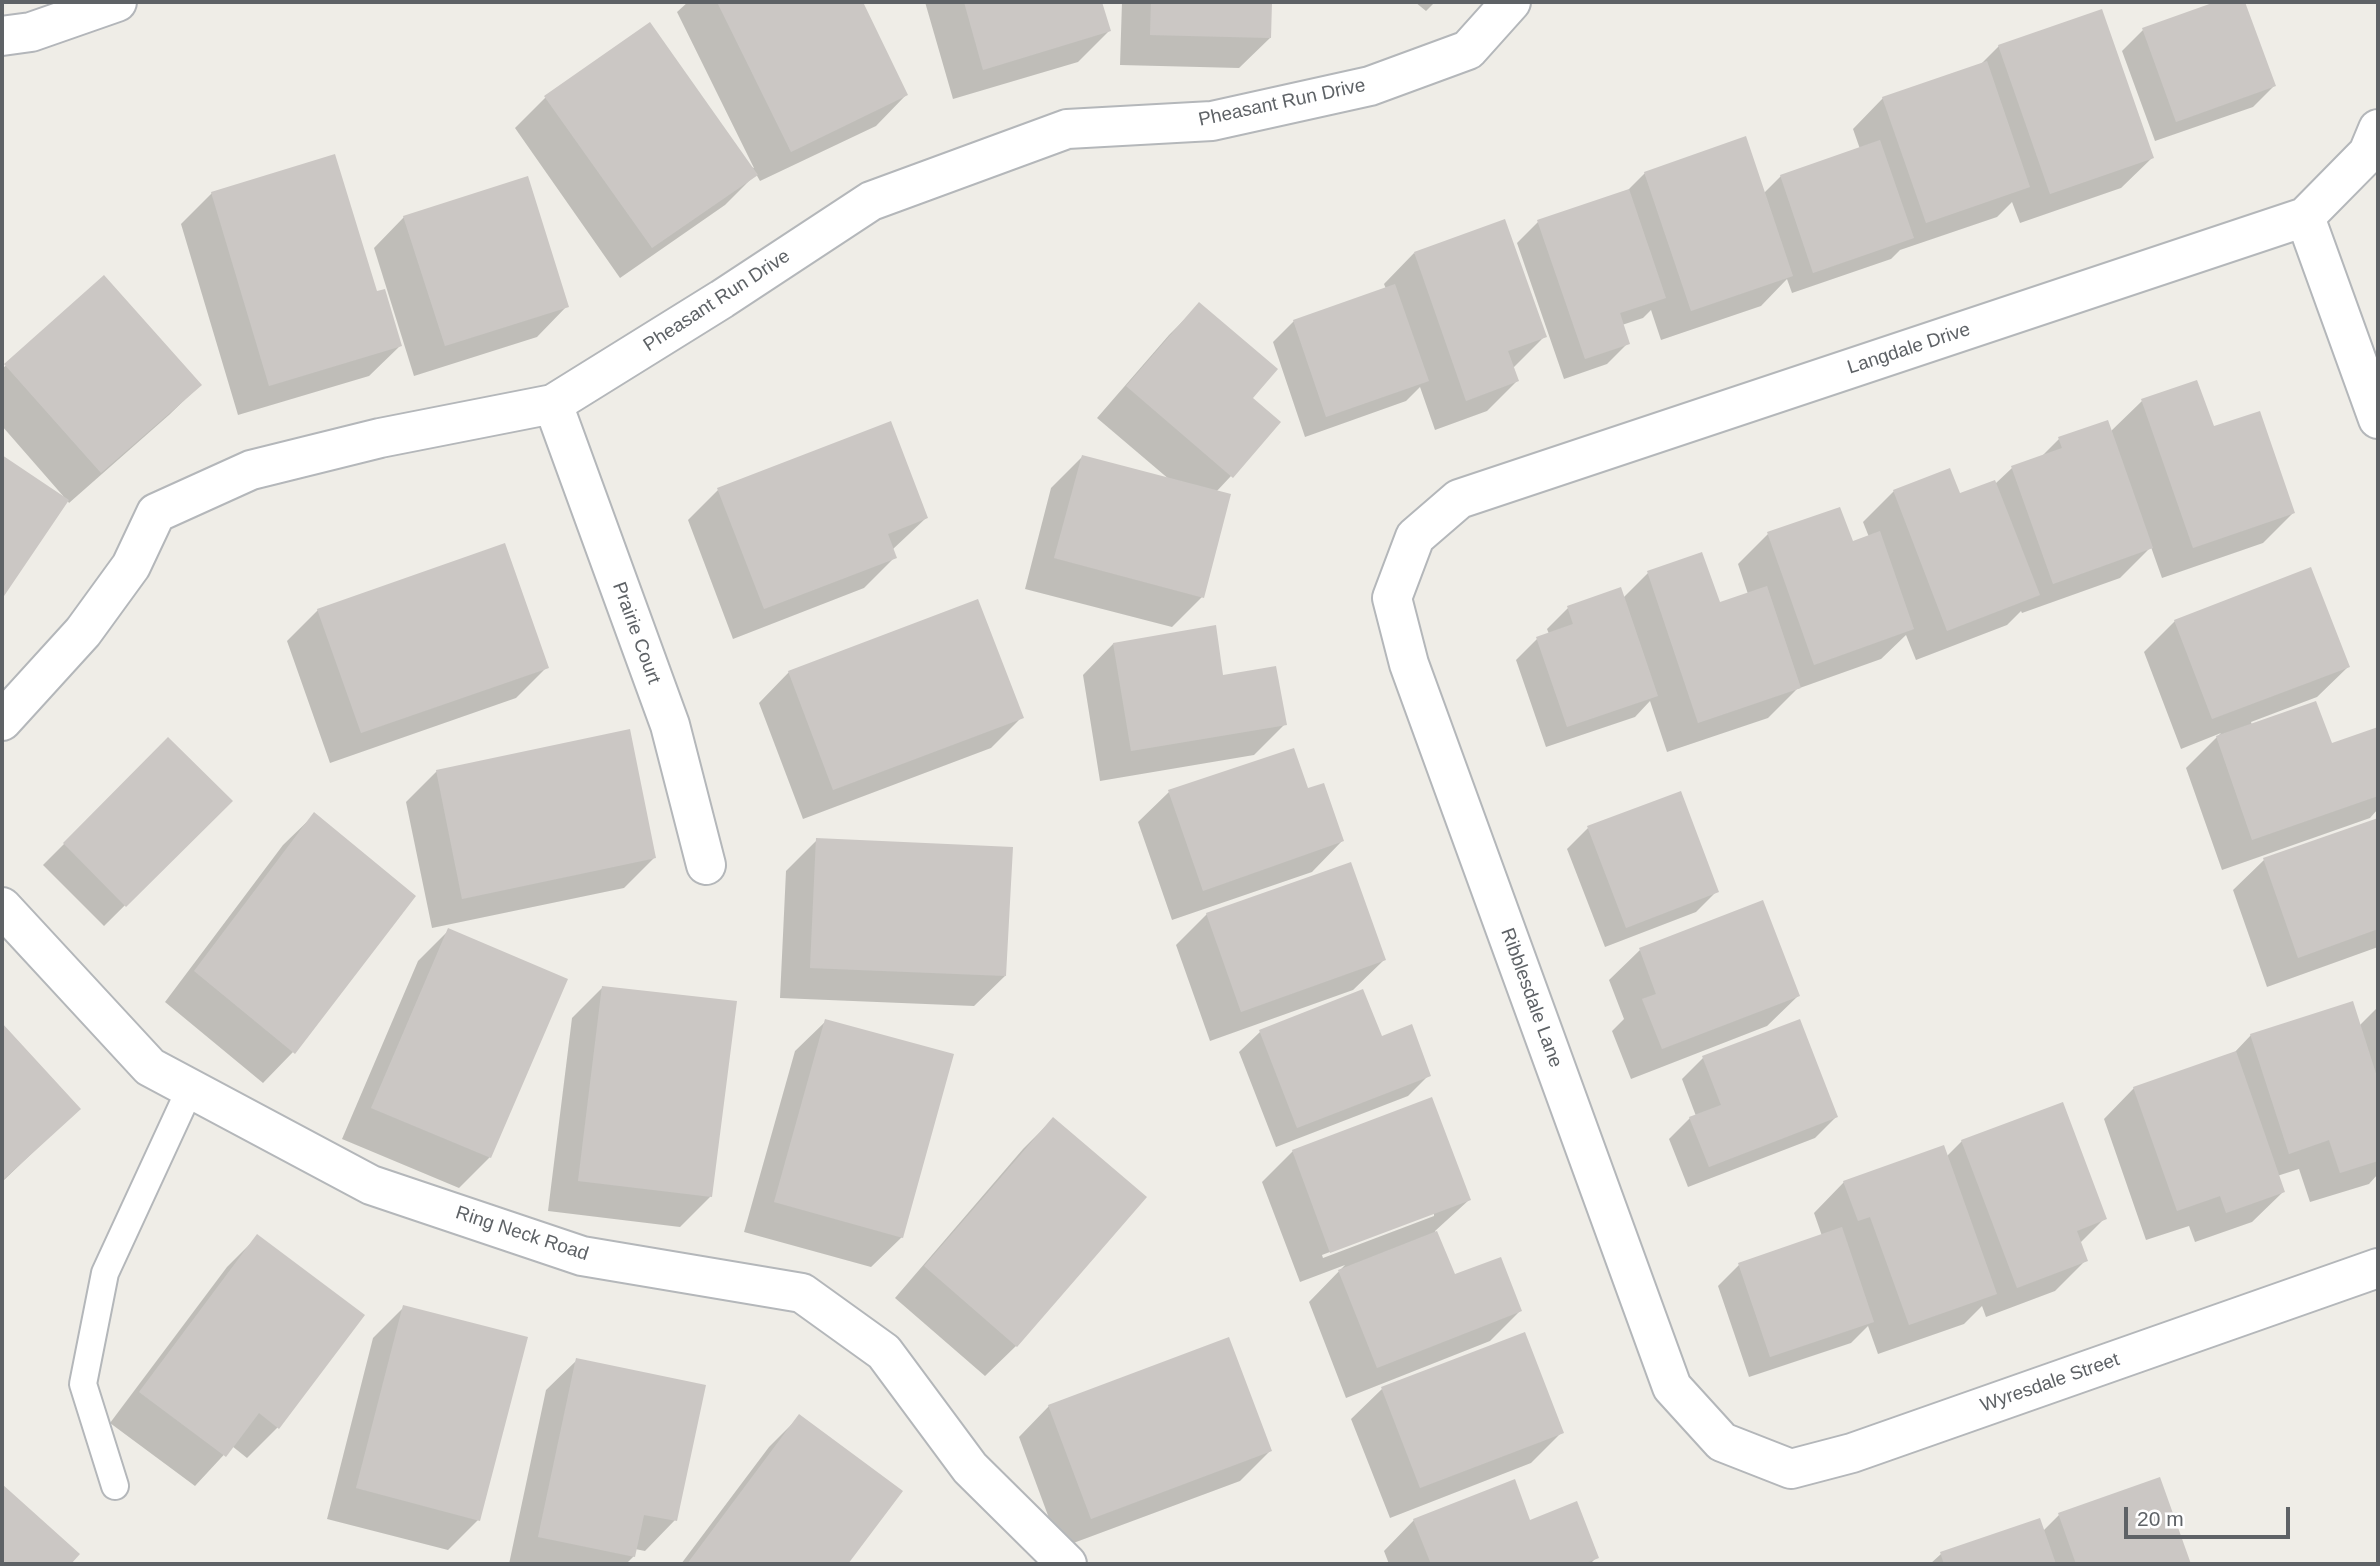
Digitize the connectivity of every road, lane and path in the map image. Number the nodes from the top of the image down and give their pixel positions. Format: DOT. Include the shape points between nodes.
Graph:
graph roads {
  1 [pos="117,2"];
  2 [pos="1511,2"];
  3 [pos="2,36"];
  4 [pos="2378,129"];
  5 [pos="2305,217"];
  6 [pos="553,404"];
  7 [pos="2378,419"];
  8 [pos="1415,537"];
  9 [pos="2,721"];
  10 [pos="706,865"];
  11 [pos="2,907"];
  12 [pos="190,1089"];
  13 [pos="2378,1268"];
  14 [pos="1722,1442"];
  15 [pos="115,1486"];
  16 [pos="1067,1564"];
  1 -- 3 [label="street" via="31,32"];
  2 -- 6 [label="street, Pheasant Run Drive" via="1468,50 1370,86 1212,121 1067,129 872,201"];
  4 -- 5 [label="street, Langdale Drive" via="2368,153"];
  5 -- 7 [label="street"];
  5 -- 8 [label="street, Langdale Drive" via="1460,499"];
  6 -- 9 [label="street, Pheasant Run Drive" via="380,438 251,470 156,513 131,566 83,632"];
  6 -- 10 [label="street, Prairie Court" via="670,724"];
  8 -- 14 [label="street, Ribblesdale Lane" via="1392,597 1409,664 1672,1387"];
  11 -- 12 [label="street, Ring Neck Road" via="150,1067"];
  12 -- 15 [label="lane" via="105,1273 83,1384"];
  12 -- 16 [label="street, Ring Neck Road" via="371,1185 582,1256 802,1293 884,1352 970,1468"];
  13 -- 14 [label="street, Wyresdale Street" via="1852,1453 1791,1469"];
}
